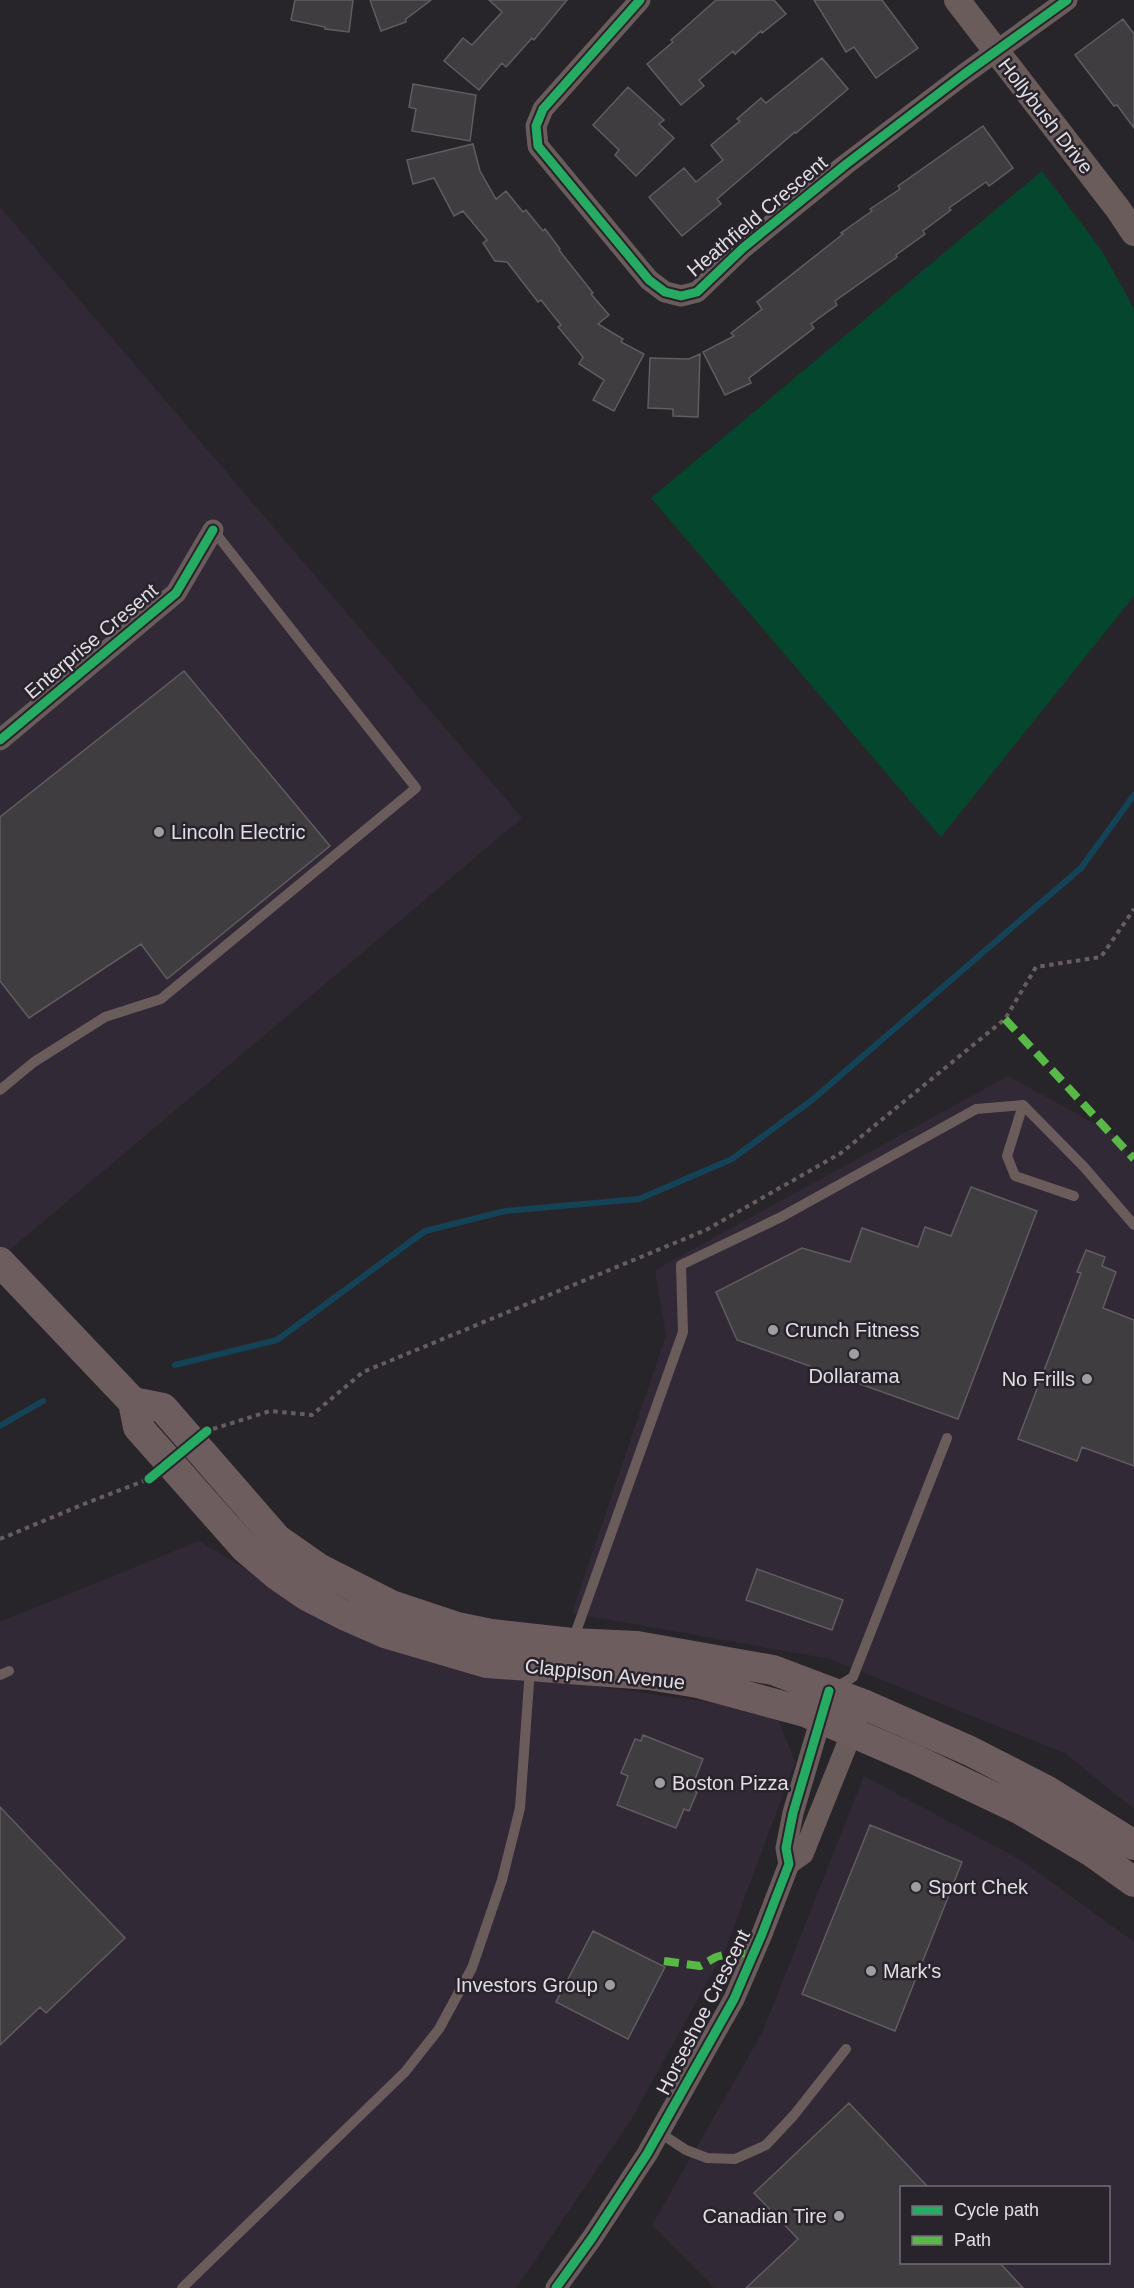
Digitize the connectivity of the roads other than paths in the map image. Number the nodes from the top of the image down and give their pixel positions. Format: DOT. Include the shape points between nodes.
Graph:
graph roads {
  1 [pos="640,0"];
  2 [pos="957,0"];
  3 [pos="1066,0"];
  4 [pos="996,52"];
  5 [pos="1134,233"];
  6 [pos="213,530"];
  7 [pos="0,740"];
  8 [pos="0,1090"];
  9 [pos="1023,1105"];
  10 [pos="1074,1196"];
  11 [pos="1134,1225"];
  12 [pos="0,1263"];
  13 [pos="133,1402"];
  14 [pos="947,1437"];
  15 [pos="227,1482"];
  16 [pos="203,1501"];
  17 [pos="373,1612"];
  18 [pos="572,1643"];
  19 [pos="530,1666"];
  20 [pos="848,1690"];
  21 [pos="821,1719"];
  22 [pos="853,1732"];
  23 [pos="1134,1845"];
  24 [pos="789,1864"];
  25 [pos="1134,1882"];
  26 [pos="846,2049"];
  27 [pos="660,2133"];
  28 [pos="182,2288"];
  29 [pos="556,2288"];
  1 -- 4 [label="street, Heathfield Crescent" via="543,109 536,126 538,146 649,280 665,292 681,296 698,292 742,249 845,165"];
  2 -- 4 [label="street, Hollybush Drive"];
  3 -- 4 [label="street, Heathfield Crescent"];
  4 -- 5 [label="street, Hollybush Drive"];
  6 -- 7 [label="street, Enterprise Cresent" via="176,593"];
  6 -- 8 [label="lane" via="416,788 161,999 105,1017 34,1062"];
  9 -- 10 [label="lane" via="1007,1156 1015,1176"];
  9 -- 11 [label="lane"];
  9 -- 18 [label="lane" via="976,1109 779,1218 681,1265 683,1332"];
  12 -- 13 [label="main road, Clappison Avenue"];
  13 -- 15 [label="main road, Clappison Avenue" via="163,1408 200,1437"];
  13 -- 16 [label="main road, Clappison Avenue" via="138,1427 159,1471"];
  14 -- 20 [label="lane"];
  15 -- 16 [label="main road"];
  15 -- 17 [label="main road, Clappison Avenue" via="278,1539"];
  16 -- 17 [label="main road, Clappison Avenue" via="245,1548 307,1596"];
  17 -- 18 [label="main road, Clappison Avenue" via="415,1614 457,1627"];
  17 -- 19 [label="main road, Clappison Avenue" via="385,1633 487,1663"];
  18 -- 20 [label="main road, Clappison Avenue" via="638,1646 721,1659"];
  19 -- 21 [label="main road, Clappison Avenue" via="649,1675 698,1683"];
  19 -- 28 [label="lane" via="520,1808 502,1880 472,1968 439,2029 405,2072"];
  20 -- 21 [label="street, Horseshoe Crescent"];
  20 -- 22 [label="street, Horseshoe Crescent"];
  20 -- 23 [label="main road, Clappison Avenue" via="1009,1770"];
  21 -- 22 [label="main road, Clappison Avenue"];
  21 -- 24 [label="street, Horseshoe Crescent" via="793,1814 786,1848"];
  22 -- 24 [label="street, Horseshoe Crescent" via="803,1854"];
  22 -- 25 [label="main road, Clappison Avenue" via="1021,1810"];
  24 -- 27 [label="street, Horseshoe Crescent" via="734,1999"];
  26 -- 27 [label="lane" via="766,2145 735,2159 707,2158"];
  27 -- 29 [label="street, Horseshoe Crescent"];
}
